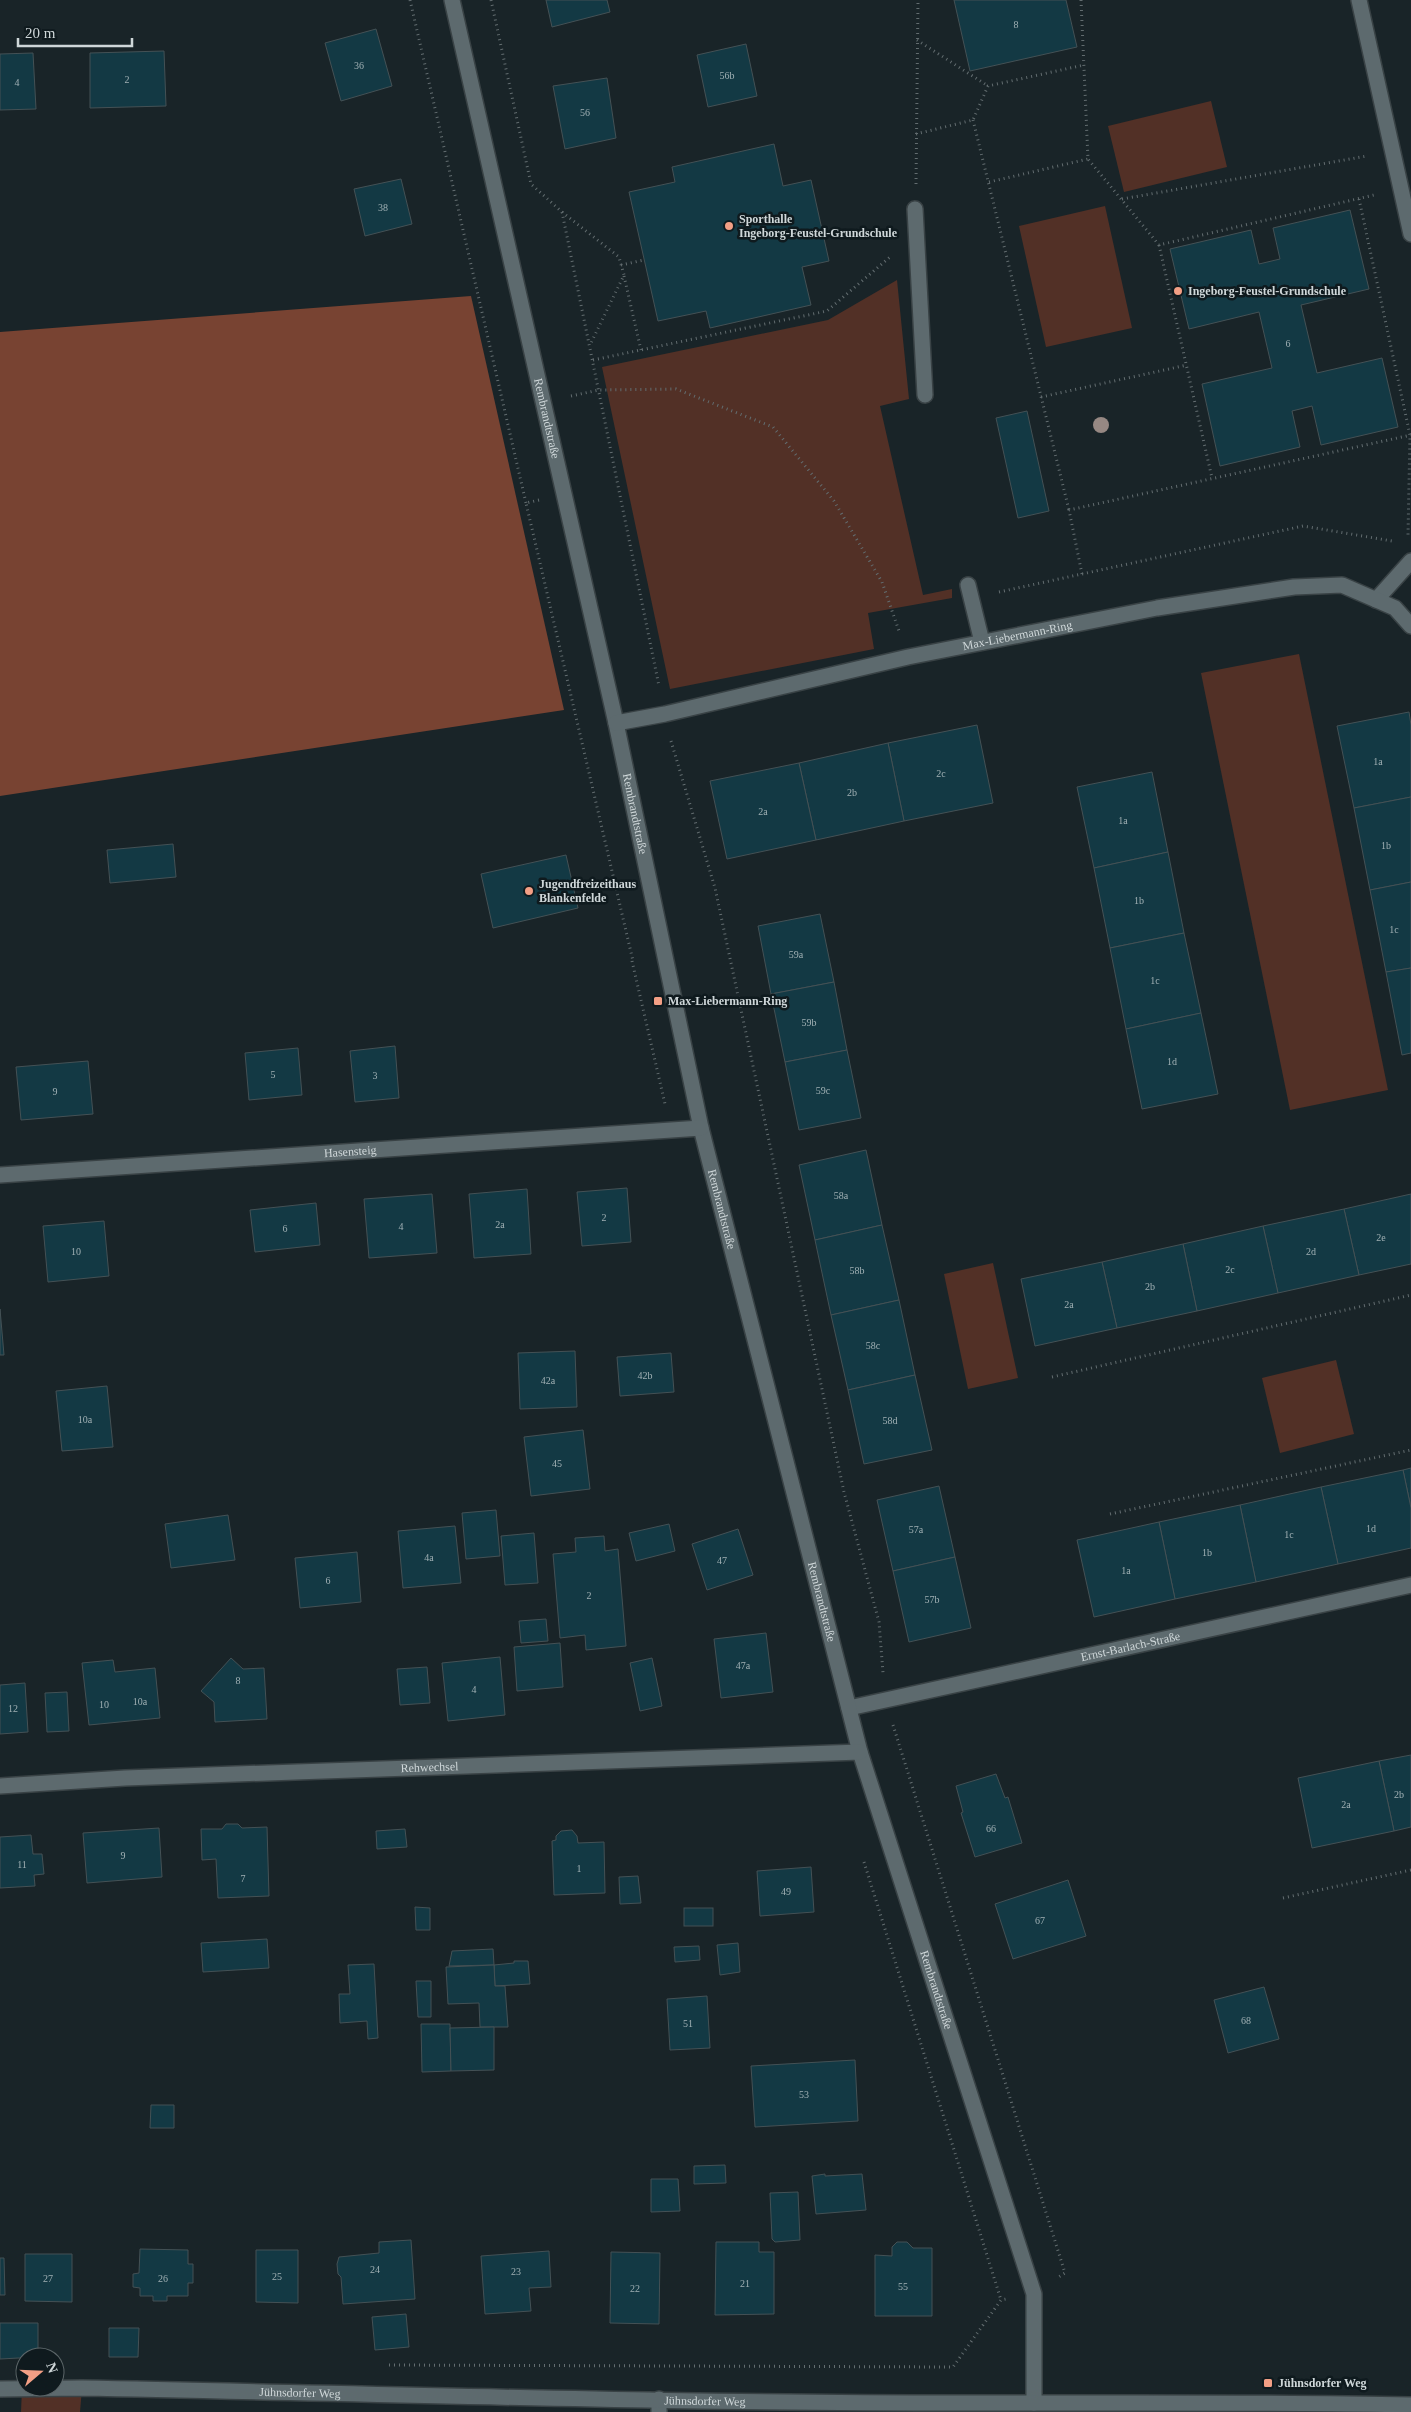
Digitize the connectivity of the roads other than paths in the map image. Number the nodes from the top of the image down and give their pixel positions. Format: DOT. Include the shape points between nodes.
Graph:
graph roads {
  1 [pos="452,0"];
  2 [pos="1359,0"];
  3 [pos="915,209"];
  4 [pos="1411,234"];
  5 [pos="925,395"];
  6 [pos="1411,561"];
  7 [pos="970,591"];
  8 [pos="1376,600"];
  9 [pos="1411,626"];
  10 [pos="982,642"];
  11 [pos="616,723"];
  12 [pos="701,1128"];
  13 [pos="0,1175"];
  14 [pos="1411,1584"];
  15 [pos="849,1708"];
  16 [pos="860,1752"];
  17 [pos="0,1786"];
  18 [pos="0,2388"];
  19 [pos="1411,2405"];
  20 [pos="659,2406"];
  21 [pos="1033,2407"];
  1 -- 11 [label="street, Rembrandtstraße"];
  2 -- 4 [label="street"];
  3 -- 5 [label="street"];
  6 -- 8 [label="street"];
  7 -- 10 [label="street"];
  8 -- 9 [label="street, Max-Liebermann-Ring" via="1395,608"];
  8 -- 10 [label="street, Max-Liebermann-Ring" via="1342,585 1294,587 1157,608"];
  10 -- 11 [label="street, Max-Liebermann-Ring"];
  11 -- 12 [label="street, Rembrandtstraße"];
  12 -- 13 [label="street, Hasensteig"];
  12 -- 15 [label="street, Rembrandtstraße"];
  14 -- 15 [label="street, Ernst-Barlach-Straße"];
  15 -- 16 [label="street, Rembrandtstraße"];
  16 -- 17 [label="street, Rehwechsel" via="125,1778"];
  16 -- 21 [label="street, Rembrandtstraße" via="1034,2294"];
  18 -- 20 [label="street, Jühnsdorfer Weg"];
  19 -- 21 [label="street, Jühnsdorfer Weg"];
  20 -- 21 [label="street, Jühnsdorfer Weg"];
}
